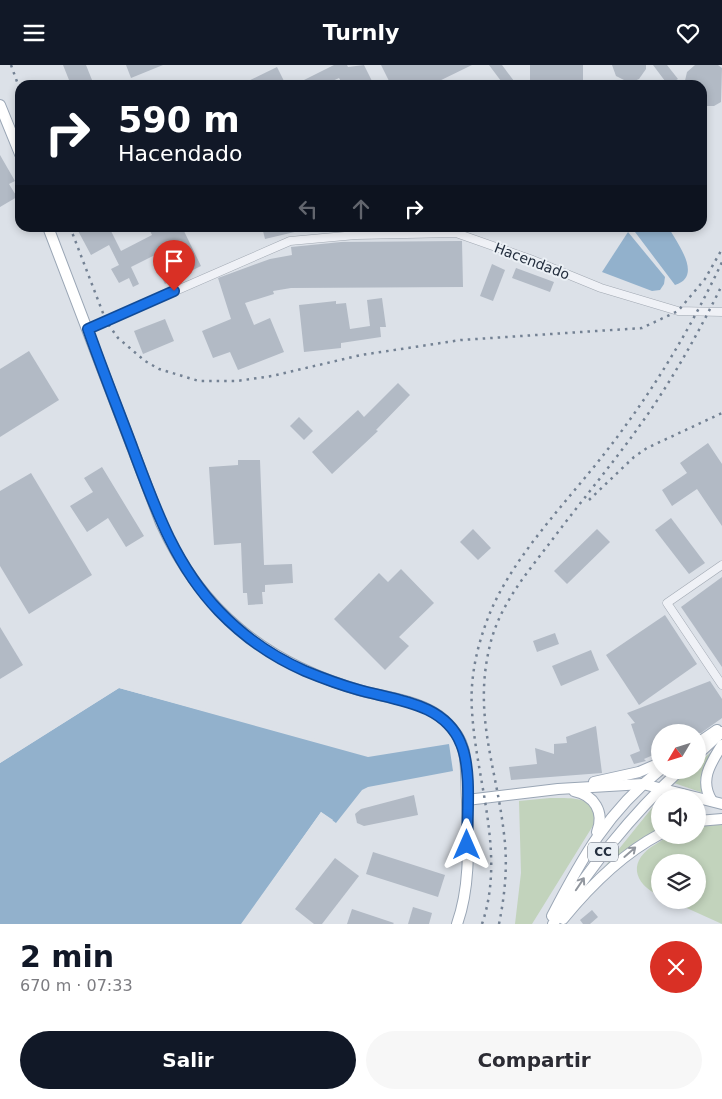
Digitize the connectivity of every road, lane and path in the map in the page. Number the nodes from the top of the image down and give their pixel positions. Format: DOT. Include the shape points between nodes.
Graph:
graph roads {
  1 [pos="1,109"];
  2 [pos="15,142"];
  3 [pos="50,232"];
  4 [pos="722,312"];
  5 [pos="88,329"];
  6 [pos="722,565"];
  7 [pos="722,685"];
  8 [pos="722,727"];
  9 [pos="722,732"];
  10 [pos="706,738"];
  11 [pos="722,745"];
  12 [pos="706,747"];
  13 [pos="651,767"];
  14 [pos="651,777"];
  15 [pos="670,779"];
  16 [pos="643,784"];
  17 [pos="662,787"];
  18 [pos="558,789"];
  19 [pos="466,799"];
  20 [pos="717,802"];
  21 [pos="722,819"];
  22 [pos="706,820"];
  23 [pos="651,839"];
  24 [pos="593,841"];
  25 [pos="458,924"];
  26 [pos="548,924"];
  27 [pos="553,924"];
  28 [pos="559,924"];
  1 -- 2 [label="main road"];
  3 -- 5 [label="main road"];
  4 -- 5 [label="street, Hacendado" via="678,311 610,291 456,233 356,235 290,241"];
  5 -- 19 [label="main road" via="161,523 177,556 196,583 238,630 282,660 358,690 420,707 445,721 464,751"];
  6 -- 7 [label="street" via="667,603"];
  8 -- 10 [label="main road"];
  9 -- 12 [label="main road"];
  11 -- 20 [label="main road" via="706,778 706,791"];
  13 -- 18 [label="main road" via="633,774"];
  14 -- 16 [label="main road, CC"];
  15 -- 17 [label="main road, CC"];
  16 -- 17 [label="main road"];
  16 -- 18 [label="main road"];
  16 -- 24 [label="main road, CC" via="624,801"];
  17 -- 20 [label="main road"];
  27 -- 17 [label="main road, CC, one-way" via="603,852"];
  18 -- 19 [label="main road"];
  18 -- 24 [label="main road" via="587,794 594,800 600,820"];
  19 -- 25 [label="main road" via="467,877"];
  21 -- 22 [label="main road"];
  28 -- 23 [label="main road, one-way" via="613,867 637,846"];
  24 -- 26 [label="main road, CC"];
}
